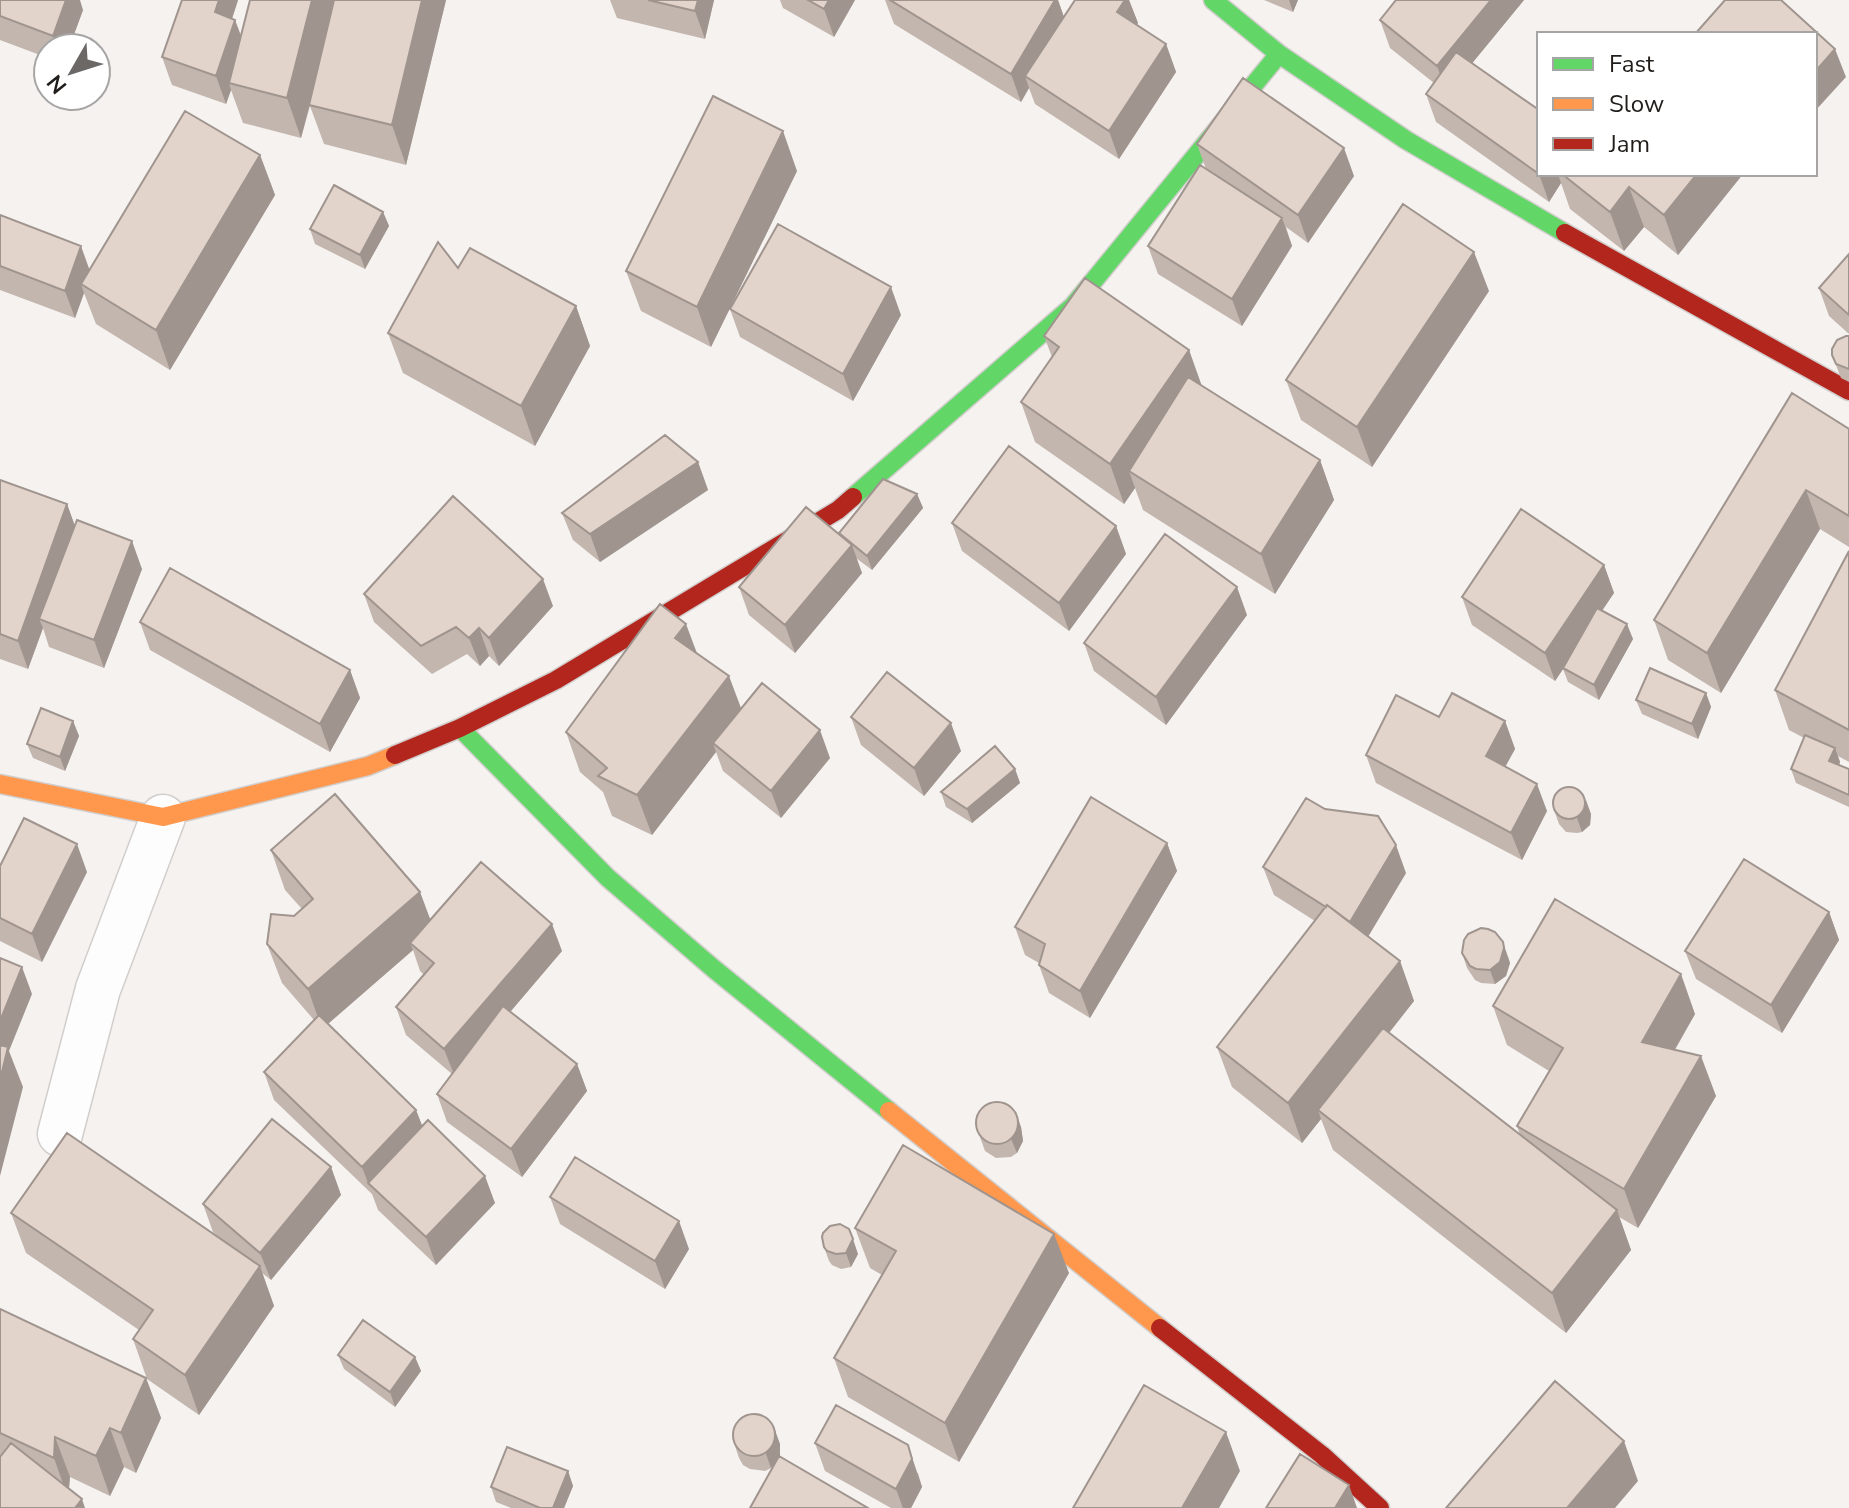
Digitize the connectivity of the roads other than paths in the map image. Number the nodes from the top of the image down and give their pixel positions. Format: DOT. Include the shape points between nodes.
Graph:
graph roads {
  1 [pos="1213,0"];
  2 [pos="1279,54"];
  3 [pos="1849,391"];
  4 [pos="460,728"];
  5 [pos="0,784"];
  6 [pos="163,817"];
  7 [pos="60,1134"];
  8 [pos="1380,1508"];
  1 -- 2 [label="street"];
  2 -- 3 [label="street" via="1406,140 1527,212"];
  2 -- 4 [label="street" via="1073,306 838,510 556,680"];
  4 -- 6 [label="street" via="368,766"];
  4 -- 8 [label="street" via="608,878 714,969 1322,1455"];
  5 -- 6 [label="street"];
  6 -- 7 [label="street" via="98,989"];
}
